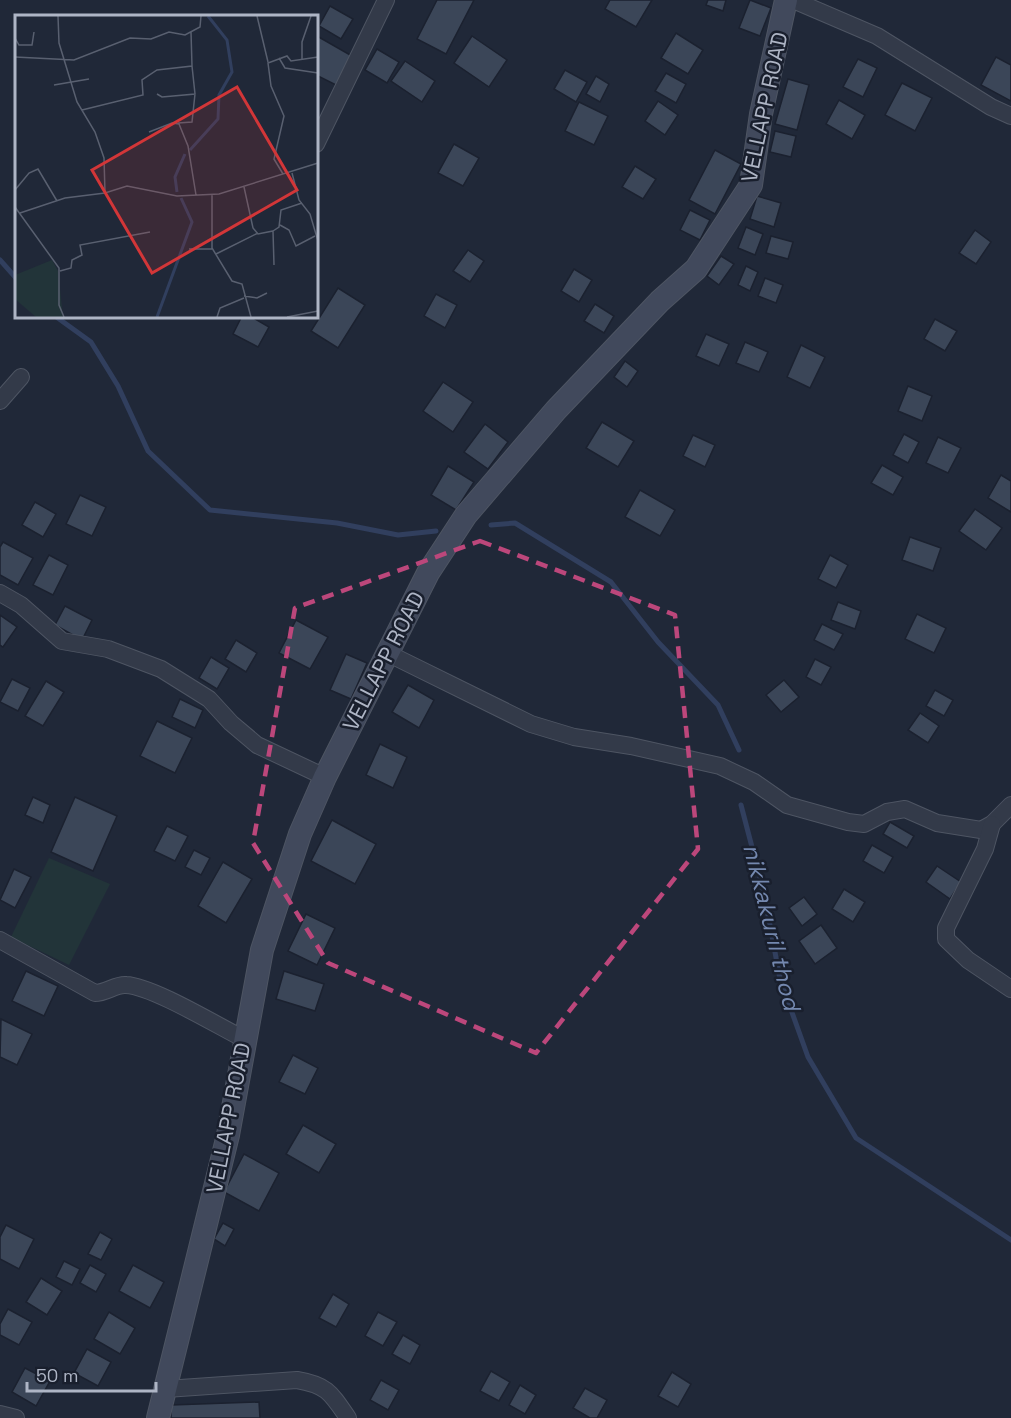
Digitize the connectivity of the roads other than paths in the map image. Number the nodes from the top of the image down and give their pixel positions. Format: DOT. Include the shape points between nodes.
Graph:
graph roads {
  1 [pos="386,0"];
  2 [pos="786,0"];
  3 [pos="793,0"];
  4 [pos="1011,116"];
  5 [pos="318,140"];
  6 [pos="21,377"];
  7 [pos="0,401"];
  8 [pos="0,593"];
  9 [pos="387,653"];
  10 [pos="325,777"];
  11 [pos="1011,805"];
  12 [pos="992,824"];
  13 [pos="0,940"];
  14 [pos="1011,989"];
  15 [pos="244,1039"];
  16 [pos="166,1389"];
  17 [pos="0,1414"];
  18 [pos="15,1418"];
  19 [pos="158,1418"];
  20 [pos="348,1418"];
  1 -- 5 [label="street"];
  2 -- 9 [label="main road, VELLAPP ROAD" via="761,114 751,185 696,269 556,410 466,515 428,573"];
  3 -- 4 [label="street" via="877,36"];
  6 -- 7 [label="street"];
  8 -- 10 [label="street" via="21,605 62,641 108,649 171,675 209,699 257,745"];
  9 -- 10 [label="main road, VELLAPP ROAD"];
  9 -- 12 [label="street" via="531,724 574,737 720,766 787,805 864,824 887,812 905,809 937,823 963,828 981,830"];
  10 -- 15 [label="main road, VELLAPP ROAD" via="300,834 265,940"];
  11 -- 12 [label="street"];
  12 -- 14 [label="street" via="985,849 946,927 946,939 968,960"];
  13 -- 15 [label="street" via="95,993 106,993 123,984 136,987"];
  15 -- 16 [label="main road, VELLAPP ROAD" via="228,1135"];
  16 -- 19 [label="main road, VELLAPP ROAD"];
  16 -- 20 [label="street" via="297,1380 318,1383 334,1397"];
  17 -- 18 [label="street"];
}
